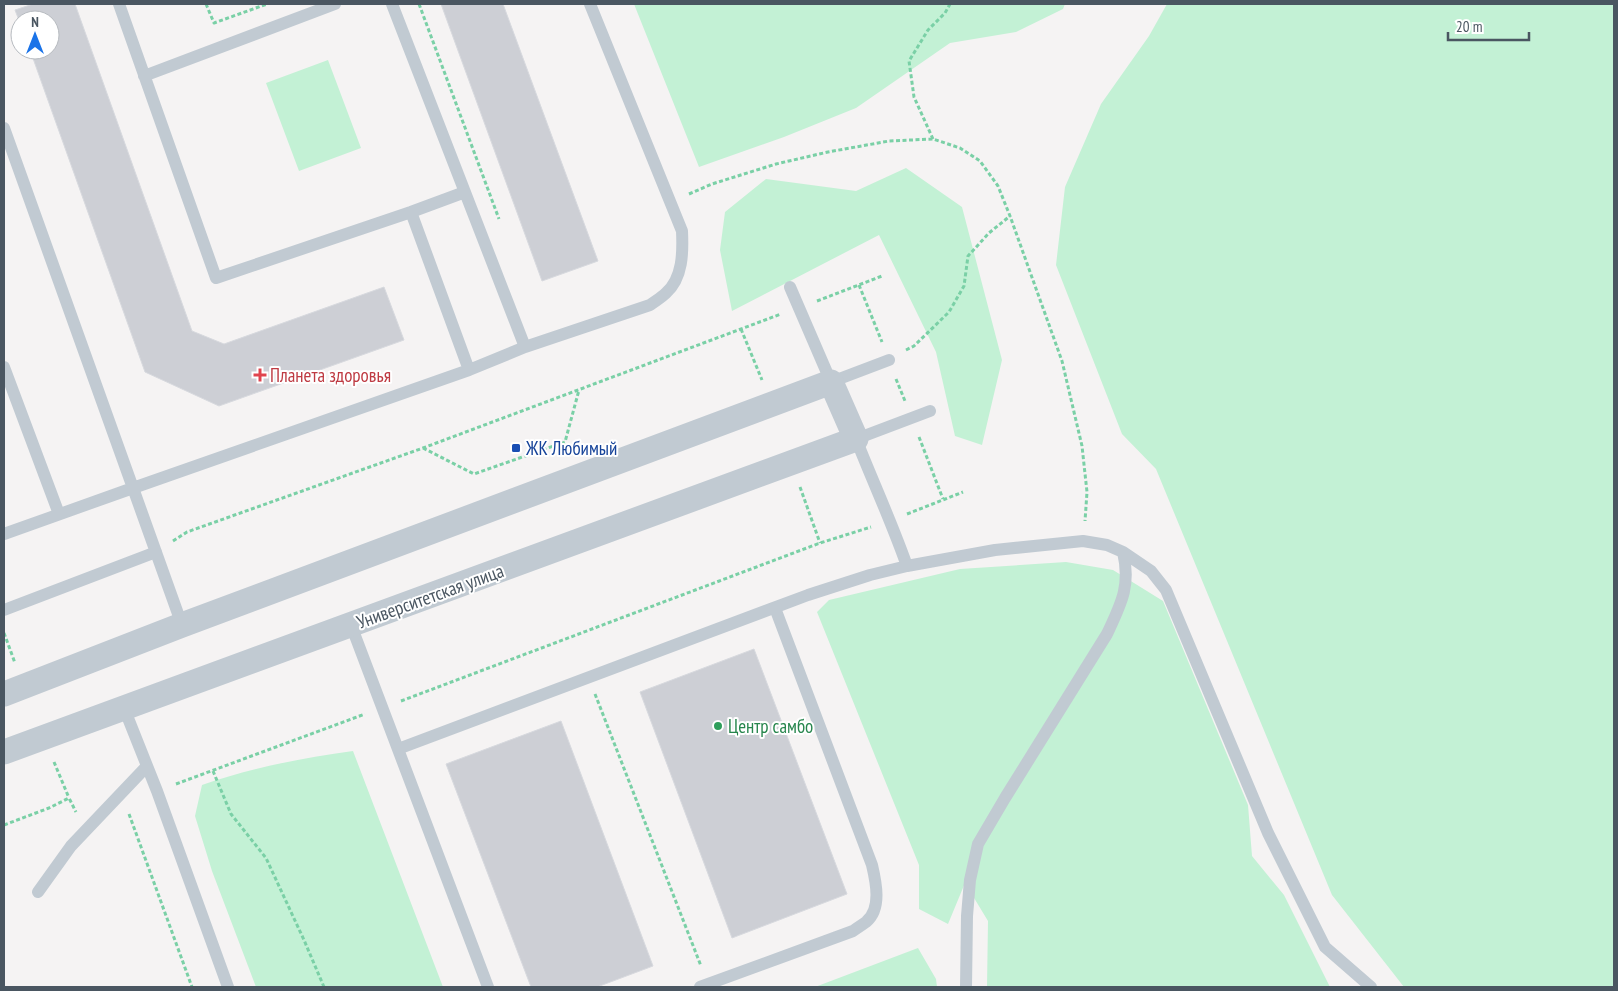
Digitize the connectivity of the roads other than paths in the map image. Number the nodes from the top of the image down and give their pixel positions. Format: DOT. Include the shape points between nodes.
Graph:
graph roads {
  1 [pos="119,4"];
  2 [pos="336,4"];
  3 [pos="392,4"];
  4 [pos="590,4"];
  5 [pos="144,76"];
  6 [pos="4,128"];
  7 [pos="7,150"];
  8 [pos="465,192"];
  9 [pos="411,212"];
  10 [pos="790,287"];
  11 [pos="525,347"];
  12 [pos="889,360"];
  13 [pos="4,367"];
  14 [pos="469,370"];
  15 [pos="831,382"];
  16 [pos="930,411"];
  17 [pos="856,439"];
  18 [pos="133,488"];
  19 [pos="59,514"];
  20 [pos="4,534"];
  21 [pos="156,552"];
  22 [pos="1123,552"];
  23 [pos="907,566"];
  24 [pos="775,608"];
  25 [pos="4,610"];
  26 [pos="182,625"];
  27 [pos="351,625"];
  28 [pos="4,694"];
  29 [pos="124,708"];
  30 [pos="398,749"];
  31 [pos="4,752"];
  32 [pos="147,766"];
  33 [pos="38,892"];
  34 [pos="704,986"];
  35 [pos="228,987"];
  36 [pos="488,987"];
  37 [pos="966,987"];
  38 [pos="1371,987"];
  1 -- 5 [label="lane"];
  2 -- 5 [label="lane"];
  3 -- 8 [label="lane"];
  4 -- 11 [label="lane" via="682,231 683,252 679,273 668,292 650,305"];
  5 -- 9 [label="lane" via="216,278"];
  6 -- 7 [label="lane"];
  7 -- 18 [label="lane"];
  8 -- 9 [label="lane"];
  8 -- 11 [label="lane"];
  9 -- 14 [label="lane"];
  10 -- 15 [label="lane"];
  11 -- 14 [label="lane"];
  12 -- 15 [label="lane"];
  13 -- 19 [label="lane"];
  14 -- 18 [label="lane"];
  15 -- 17 [label="street"];
  15 -- 26 [label="street"];
  16 -- 17 [label="lane"];
  17 -- 23 [label="lane"];
  17 -- 27 [label="street, Университетская улица"];
  18 -- 19 [label="lane"];
  18 -- 21 [label="lane"];
  19 -- 20 [label="lane"];
  21 -- 25 [label="lane"];
  21 -- 26 [label="lane"];
  22 -- 23 [label="lane" via="1083,541 995,550"];
  22 -- 37 [label="lane" via="1126,582 1107,634 978,844 966,916"];
  22 -- 38 [label="lane" via="1151,571 1166,590 1268,833 1325,947"];
  23 -- 24 [label="lane" via="808,594"];
  24 -- 30 [label="lane"];
  24 -- 34 [label="lane" via="872,865 877,884 876,904 868,921 853,931"];
  26 -- 28 [label="street"];
  27 -- 29 [label="street, Университетская улица"];
  27 -- 30 [label="lane"];
  29 -- 31 [label="street, Университетская улица"];
  29 -- 32 [label="lane"];
  30 -- 36 [label="lane"];
  32 -- 33 [label="lane" via="70,846"];
  32 -- 35 [label="lane"];
}
